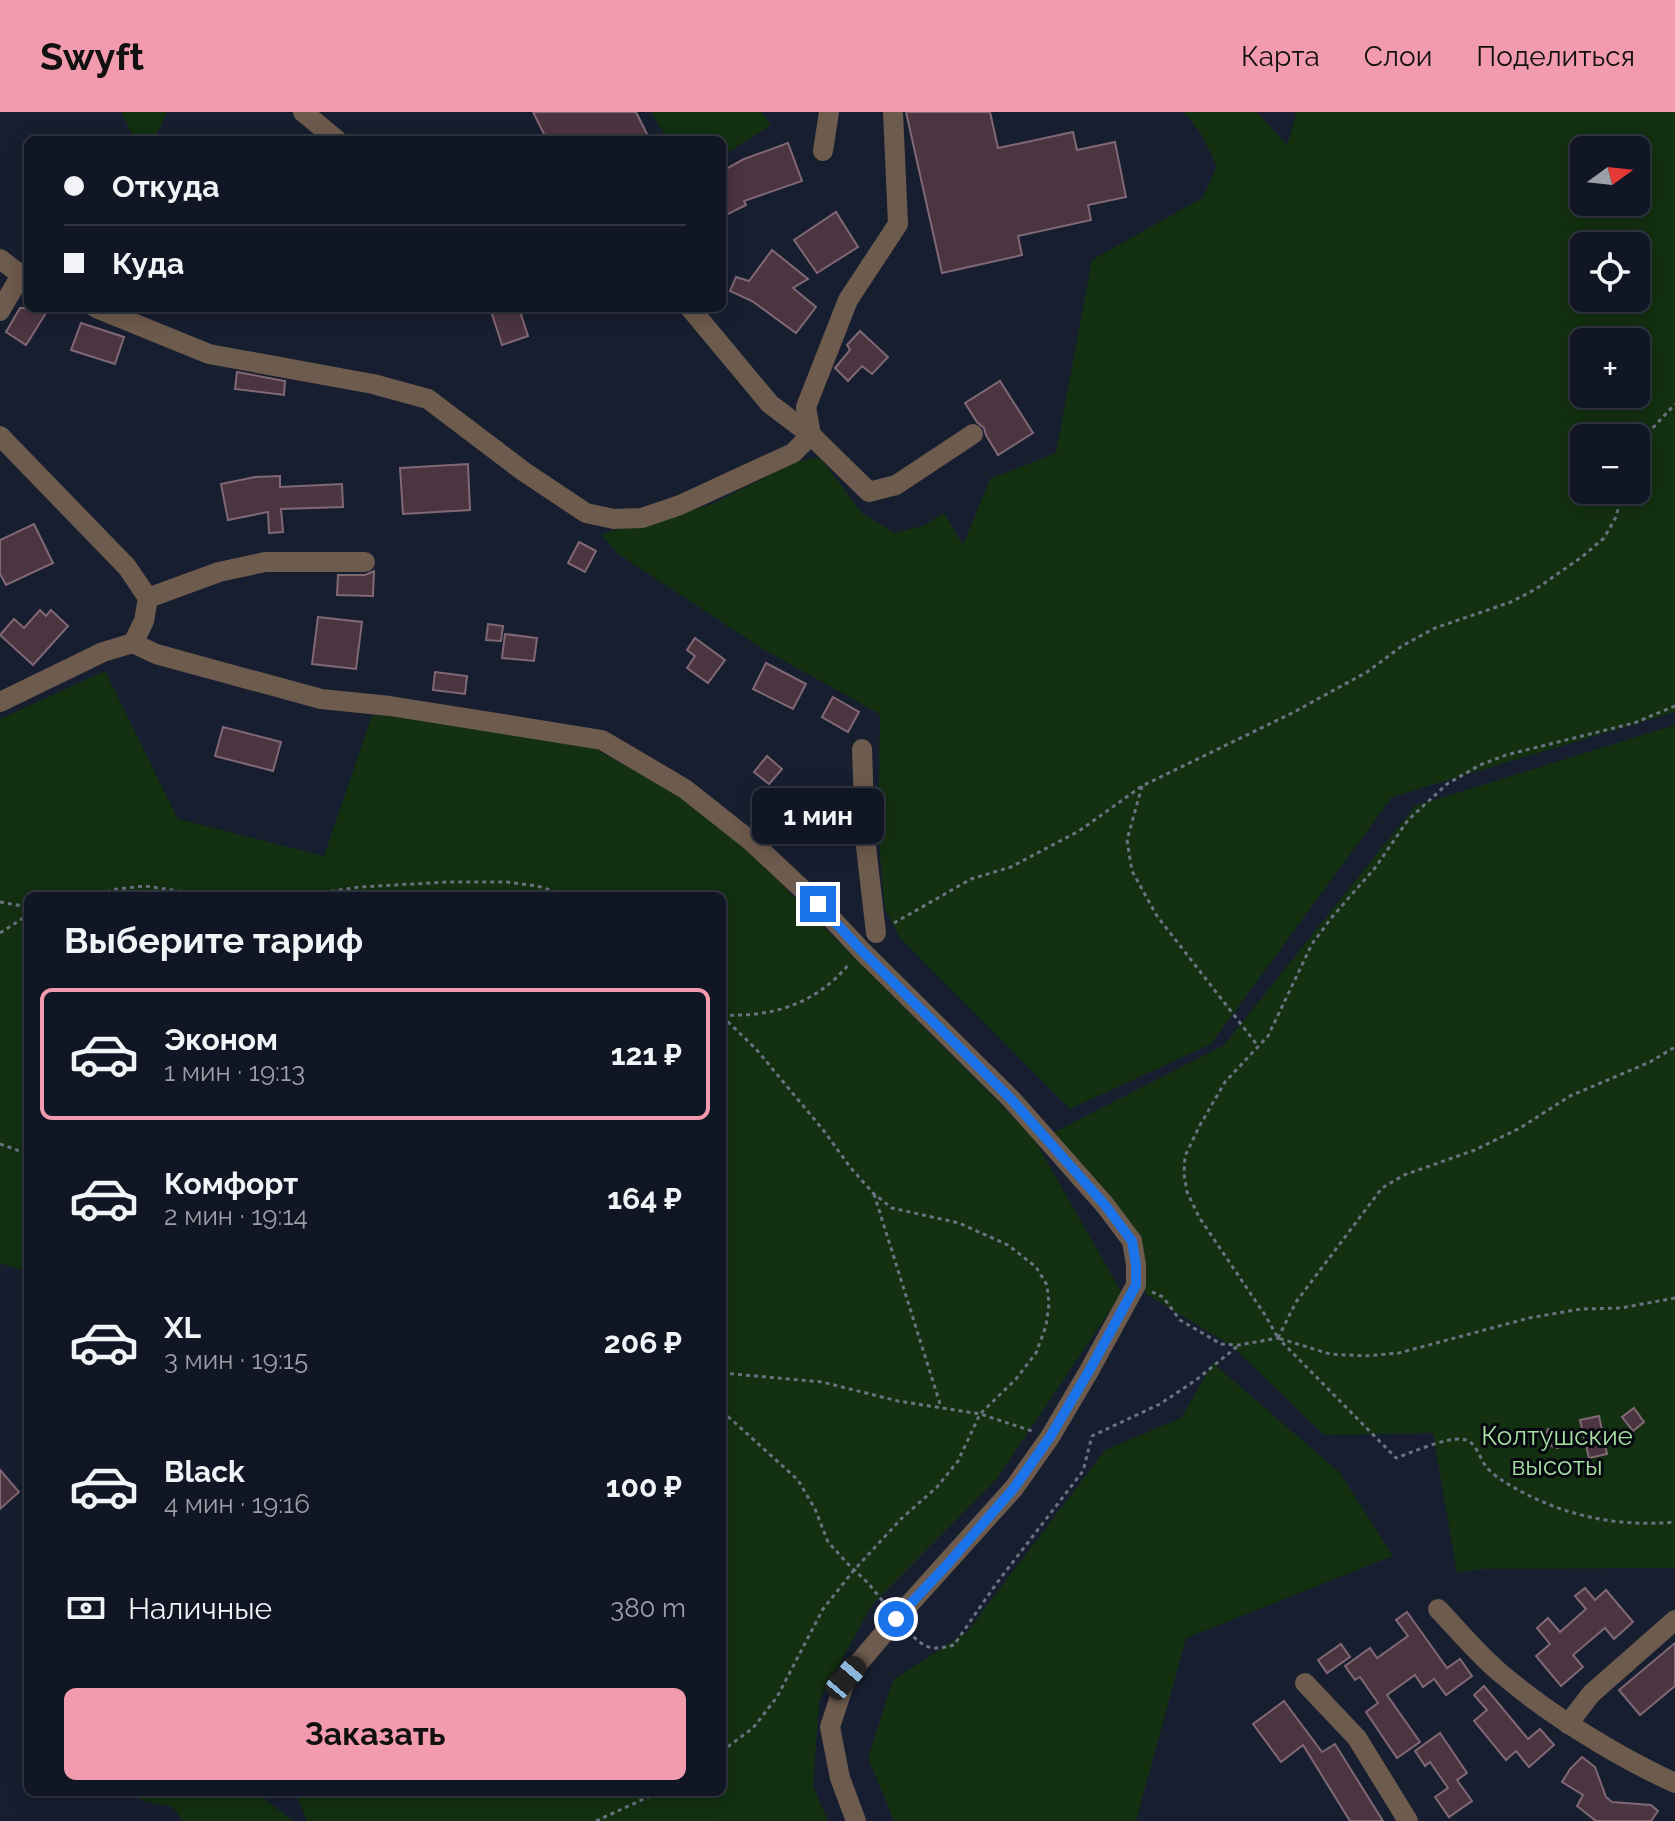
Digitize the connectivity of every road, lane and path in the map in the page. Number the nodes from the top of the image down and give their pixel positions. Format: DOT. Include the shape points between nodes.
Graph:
graph roads {
  1 [pos="303,112"];
  2 [pos="829,112"];
  3 [pos="893,112"];
  4 [pos="332,136"];
  5 [pos="823,151"];
  6 [pos="0,259"];
  7 [pos="24,277"];
  8 [pos="0,311"];
  9 [pos="105,312"];
  10 [pos="693,312"];
  11 [pos="1675,404"];
  12 [pos="1650,431"];
  13 [pos="973,434"];
  14 [pos="811,435"];
  15 [pos="0,436"];
  16 [pos="1619,504"];
  17 [pos="365,562"];
  18 [pos="148,598"];
  19 [pos="133,643"];
  20 [pos="0,702"];
  21 [pos="1675,706"];
  22 [pos="862,749"];
  23 [pos="1142,786"];
  24 [pos="106,892"];
  25 [pos="185,892"];
  26 [pos="326,892"];
  27 [pos="557,892"];
  28 [pos="0,902"];
  29 [pos="24,906"];
  30 [pos="24,918"];
  31 [pos="0,933"];
  32 [pos="876,933"];
  33 [pos="861,950"];
  34 [pos="726,1016"];
  35 [pos="726,1020"];
  36 [pos="1258,1046"];
  37 [pos="1675,1047"];
  38 [pos="0,1144"];
  39 [pos="24,1153"];
  40 [pos="874,1194"];
  41 [pos="1136,1285"];
  42 [pos="1675,1298"];
  43 [pos="1278,1338"];
  44 [pos="1239,1345"];
  45 [pos="726,1373"];
  46 [pos="942,1408"];
  47 [pos="980,1414"];
  48 [pos="726,1415"];
  49 [pos="1050,1437"];
  50 [pos="1675,1522"];
  51 [pos="854,1570"];
  52 [pos="1438,1609"];
  53 [pos="896,1619"];
  54 [pos="1675,1620"];
  55 [pos="1305,1683"];
  56 [pos="1568,1724"];
  57 [pos="726,1748"];
  58 [pos="1675,1783"];
  59 [pos="650,1796"];
  60 [pos="596,1821"];
  61 [pos="856,1821"];
  62 [pos="1408,1821"];
  1 -- 4 [label="street"];
  2 -- 5 [label="street"];
  3 -- 14 [label="street" via="898,224 848,300 806,407"];
  6 -- 7 [label="street"];
  7 -- 8 [label="street"];
  9 -- 14 [label="street" via="209,354 428,399 586,513 614,519 642,518 680,505 793,453"];
  10 -- 14 [label="street" via="770,404"];
  11 -- 12 [label="path"];
  13 -- 14 [label="street" via="896,485 869,492"];
  15 -- 18 [label="street" via="127,567"];
  16 -- 23 [label="path" via="1604,538 1536,589 1435,628 1294,712"];
  17 -- 18 [label="street" via="265,562"];
  18 -- 19 [label="street"];
  19 -- 20 [label="street"];
  19 -- 33 [label="street" via="321,699 602,740 685,789 752,842"];
  21 -- 36 [label="path" via="1634,723 1506,755 1447,784 1408,820 1312,944 1268,1036"];
  22 -- 32 [label="street"];
  23 -- 32 [label="path" via="1079,831 1011,867 971,879"];
  23 -- 36 [label="path" via="1127,840 1132,871 1157,916"];
  24 -- 25 [label="path" via="145,886"];
  26 -- 27 [label="path" via="448,882 507,882"];
  28 -- 29 [label="path"];
  30 -- 31 [label="path"];
  33 -- 34 [label="path" via="800,1004"];
  33 -- 41 [label="street" via="1012,1100 1105,1205 1132,1241"];
  35 -- 40 [label="path" via="756,1049"];
  36 -- 43 [label="path" via="1225,1082 1200,1125 1185,1156 1184,1174 1199,1217"];
  37 -- 43 [label="path" via="1570,1096 1475,1150 1382,1188 1296,1302"];
  38 -- 39 [label="path"];
  40 -- 46 [label="path"];
  40 -- 47 [label="path" via="892,1208 959,1223 1008,1245 1036,1267 1047,1285 1046,1326 1036,1353"];
  41 -- 44 [label="path" via="1163,1297 1196,1331 1221,1344"];
  41 -- 49 [label="street"];
  42 -- 43 [label="path" via="1529,1318 1399,1353 1330,1354"];
  43 -- 44 [label="path"];
  43 -- 50 [label="path" via="1396,1458 1463,1439 1475,1445 1501,1481 1552,1507 1592,1519"];
  44 -- 53 [label="path" via="1160,1404 1092,1436 1083,1471 954,1645 935,1650"];
  45 -- 46 [label="path" via="822,1382"];
  46 -- 47 [label="path"];
  47 -- 49 [label="path"];
  47 -- 51 [label="path" via="958,1461"];
  48 -- 51 [label="path" via="798,1480 828,1542"];
  49 -- 53 [label="street" via="1014,1488"];
  51 -- 53 [label="path"];
  51 -- 57 [label="path" via="823,1609 777,1697 753,1728"];
  52 -- 56 [label="street" via="1497,1670"];
  53 -- 61 [label="street" via="846,1678 830,1727"];
  54 -- 56 [label="street" via="1591,1694"];
  55 -- 62 [label="street" via="1357,1738"];
  56 -- 58 [label="street"];
  59 -- 60 [label="path"];
}
